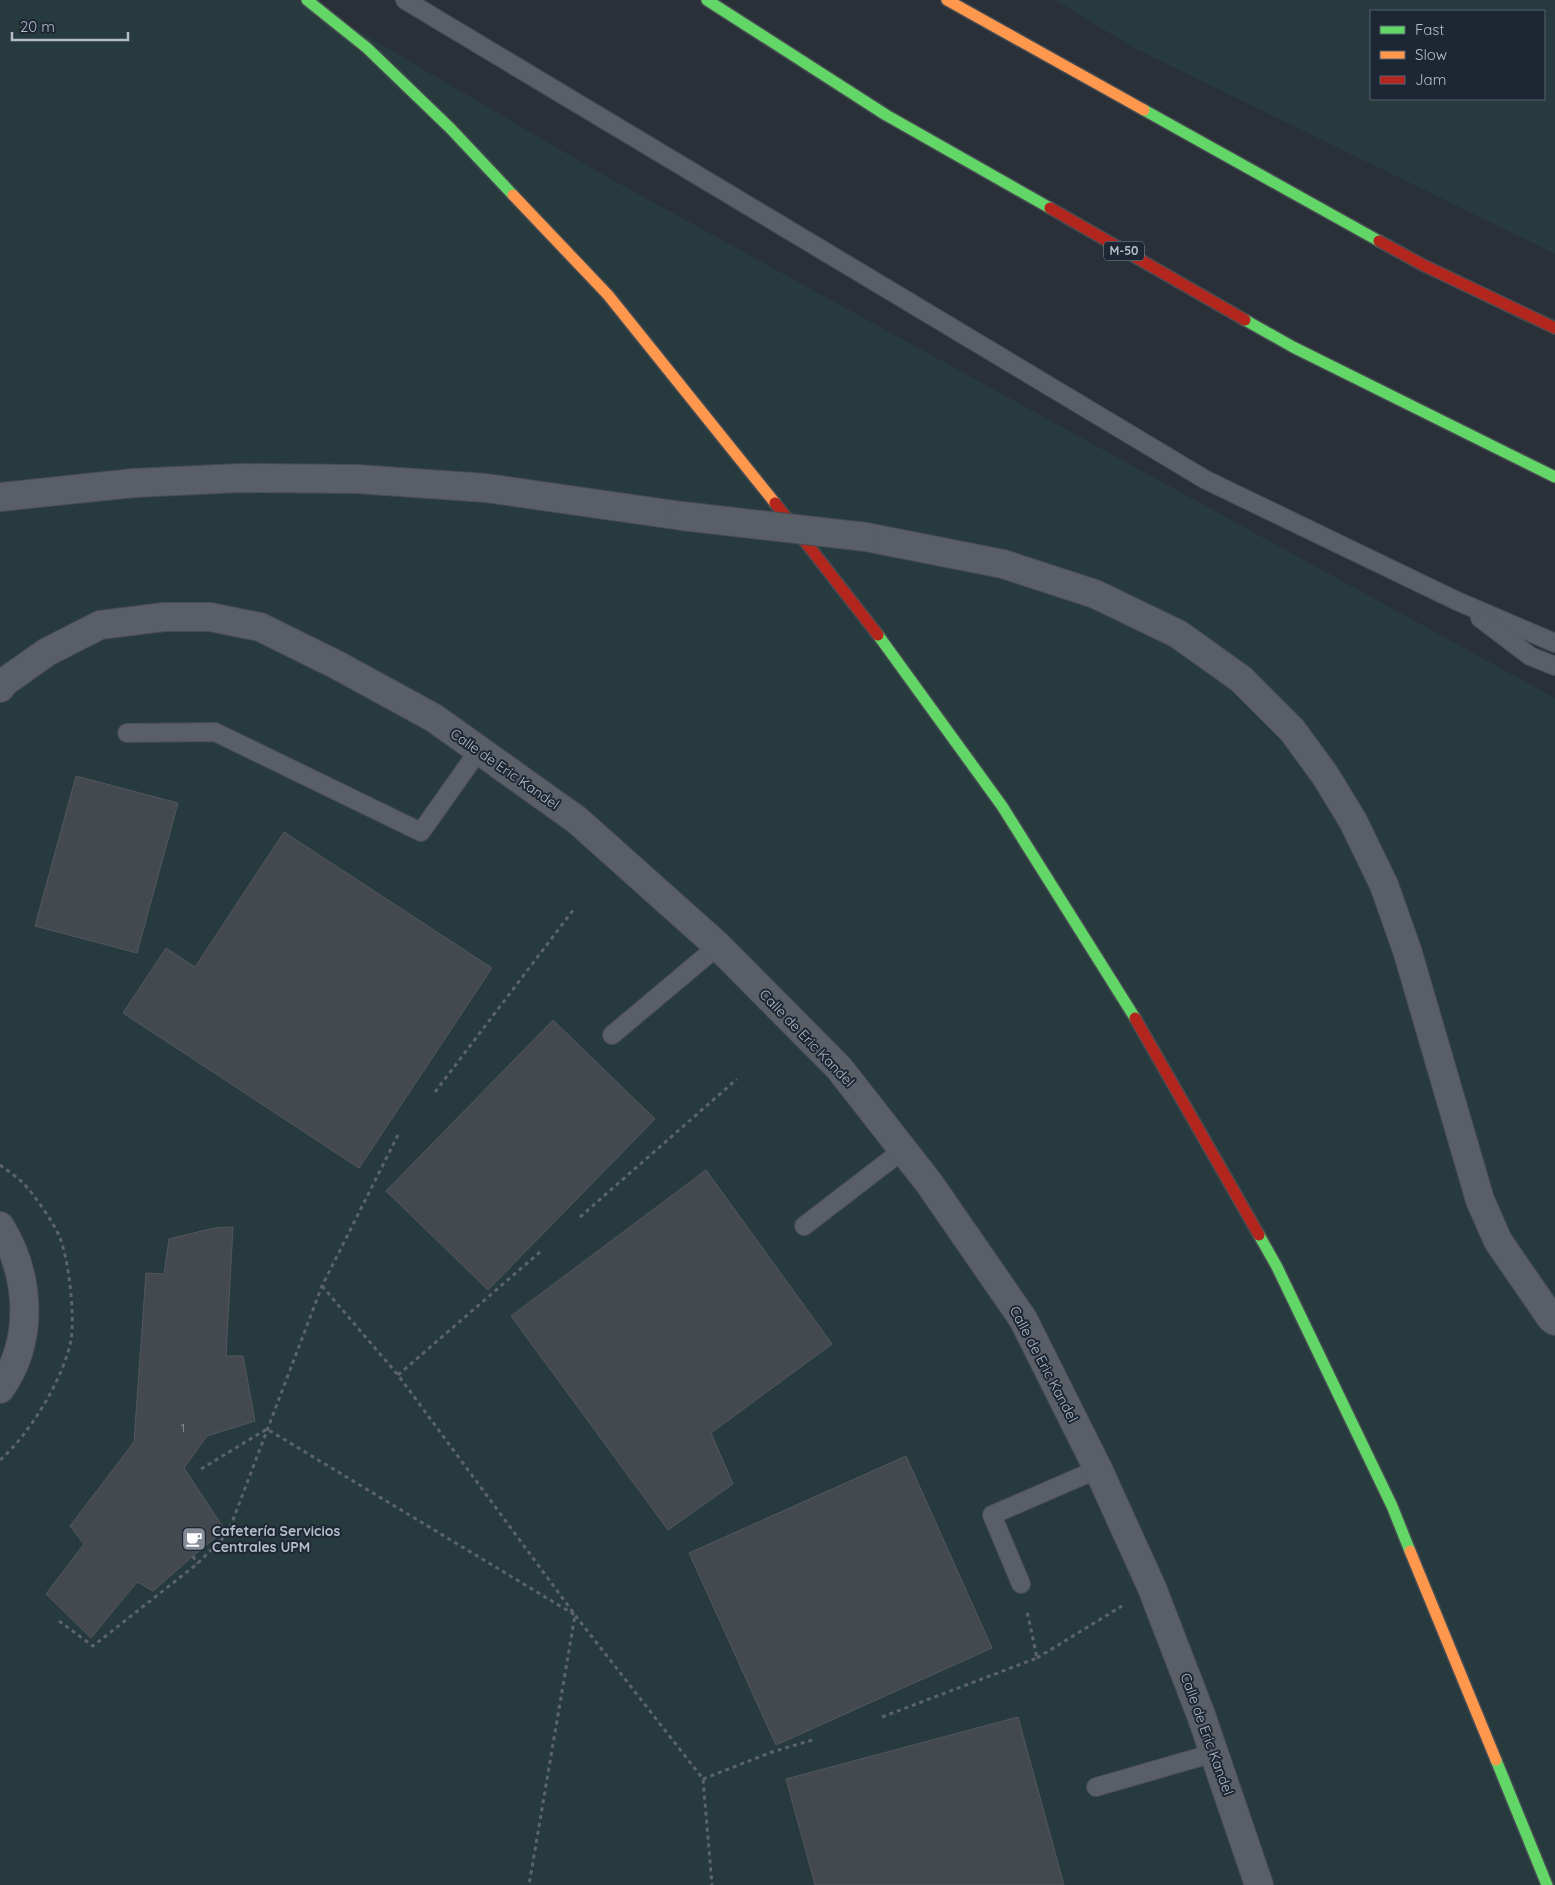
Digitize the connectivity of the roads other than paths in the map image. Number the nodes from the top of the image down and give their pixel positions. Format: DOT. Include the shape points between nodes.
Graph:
graph roads {
  1 [pos="307,0"];
  2 [pos="405,0"];
  3 [pos="707,0"];
  4 [pos="947,0"];
  5 [pos="1555,328"];
  6 [pos="1555,477"];
  7 [pos="0,497"];
  8 [pos="1457,601"];
  9 [pos="1555,642"];
  10 [pos="1555,666"];
  11 [pos="0,688"];
  12 [pos="127,733"];
  13 [pos="479,750"];
  14 [pos="718,946"];
  15 [pos="612,1035"];
  16 [pos="903,1150"];
  17 [pos="0,1226"];
  18 [pos="804,1226"];
  19 [pos="1555,1321"];
  20 [pos="0,1389"];
  21 [pos="1098,1469"];
  22 [pos="1021,1584"];
  23 [pos="1214,1753"];
  24 [pos="1096,1786"];
  25 [pos="1258,1885"];
  26 [pos="1546,1885"];
  1 -- 26 [label="highway" via="367,48 451,129 608,294 872,627 1002,806 1141,1028 1277,1267 1392,1506"];
  2 -- 8 [label="lane" via="1206,480"];
  3 -- 6 [label="highway, M-50" via="886,115 1294,348"];
  4 -- 5 [label="highway" via="1423,265"];
  7 -- 19 [label="street, bridge" via="154,482 241,478 357,479 486,488 682,516 866,537 1003,564 1095,594 1178,634 1241,680 1292,730 1353,821 1384,885 1407,950 1480,1200 1498,1241"];
  8 -- 9 [label="lane"];
  8 -- 10 [label="lane" via="1530,656"];
  11 -- 13 [label="street, Calle de Eric Kandel" via="47,652 100,625 164,617 210,617 260,627 337,665 434,718"];
  12 -- 13 [label="lane" via="216,732 421,832"];
  13 -- 14 [label="street, Calle de Eric Kandel" via="577,820"];
  14 -- 15 [label="lane"];
  14 -- 16 [label="street, Calle de Eric Kandel" via="839,1068"];
  16 -- 18 [label="lane"];
  16 -- 21 [label="street, Calle de Eric Kandel" via="1023,1319"];
  17 -- 20 [label="street" via="19,1266 25,1306 15,1364"];
  21 -- 22 [label="lane" via="992,1515"];
  21 -- 23 [label="street, Calle de Eric Kandel" via="1152,1588"];
  23 -- 24 [label="lane"];
  23 -- 25 [label="street, Calle de Eric Kandel"];
}
